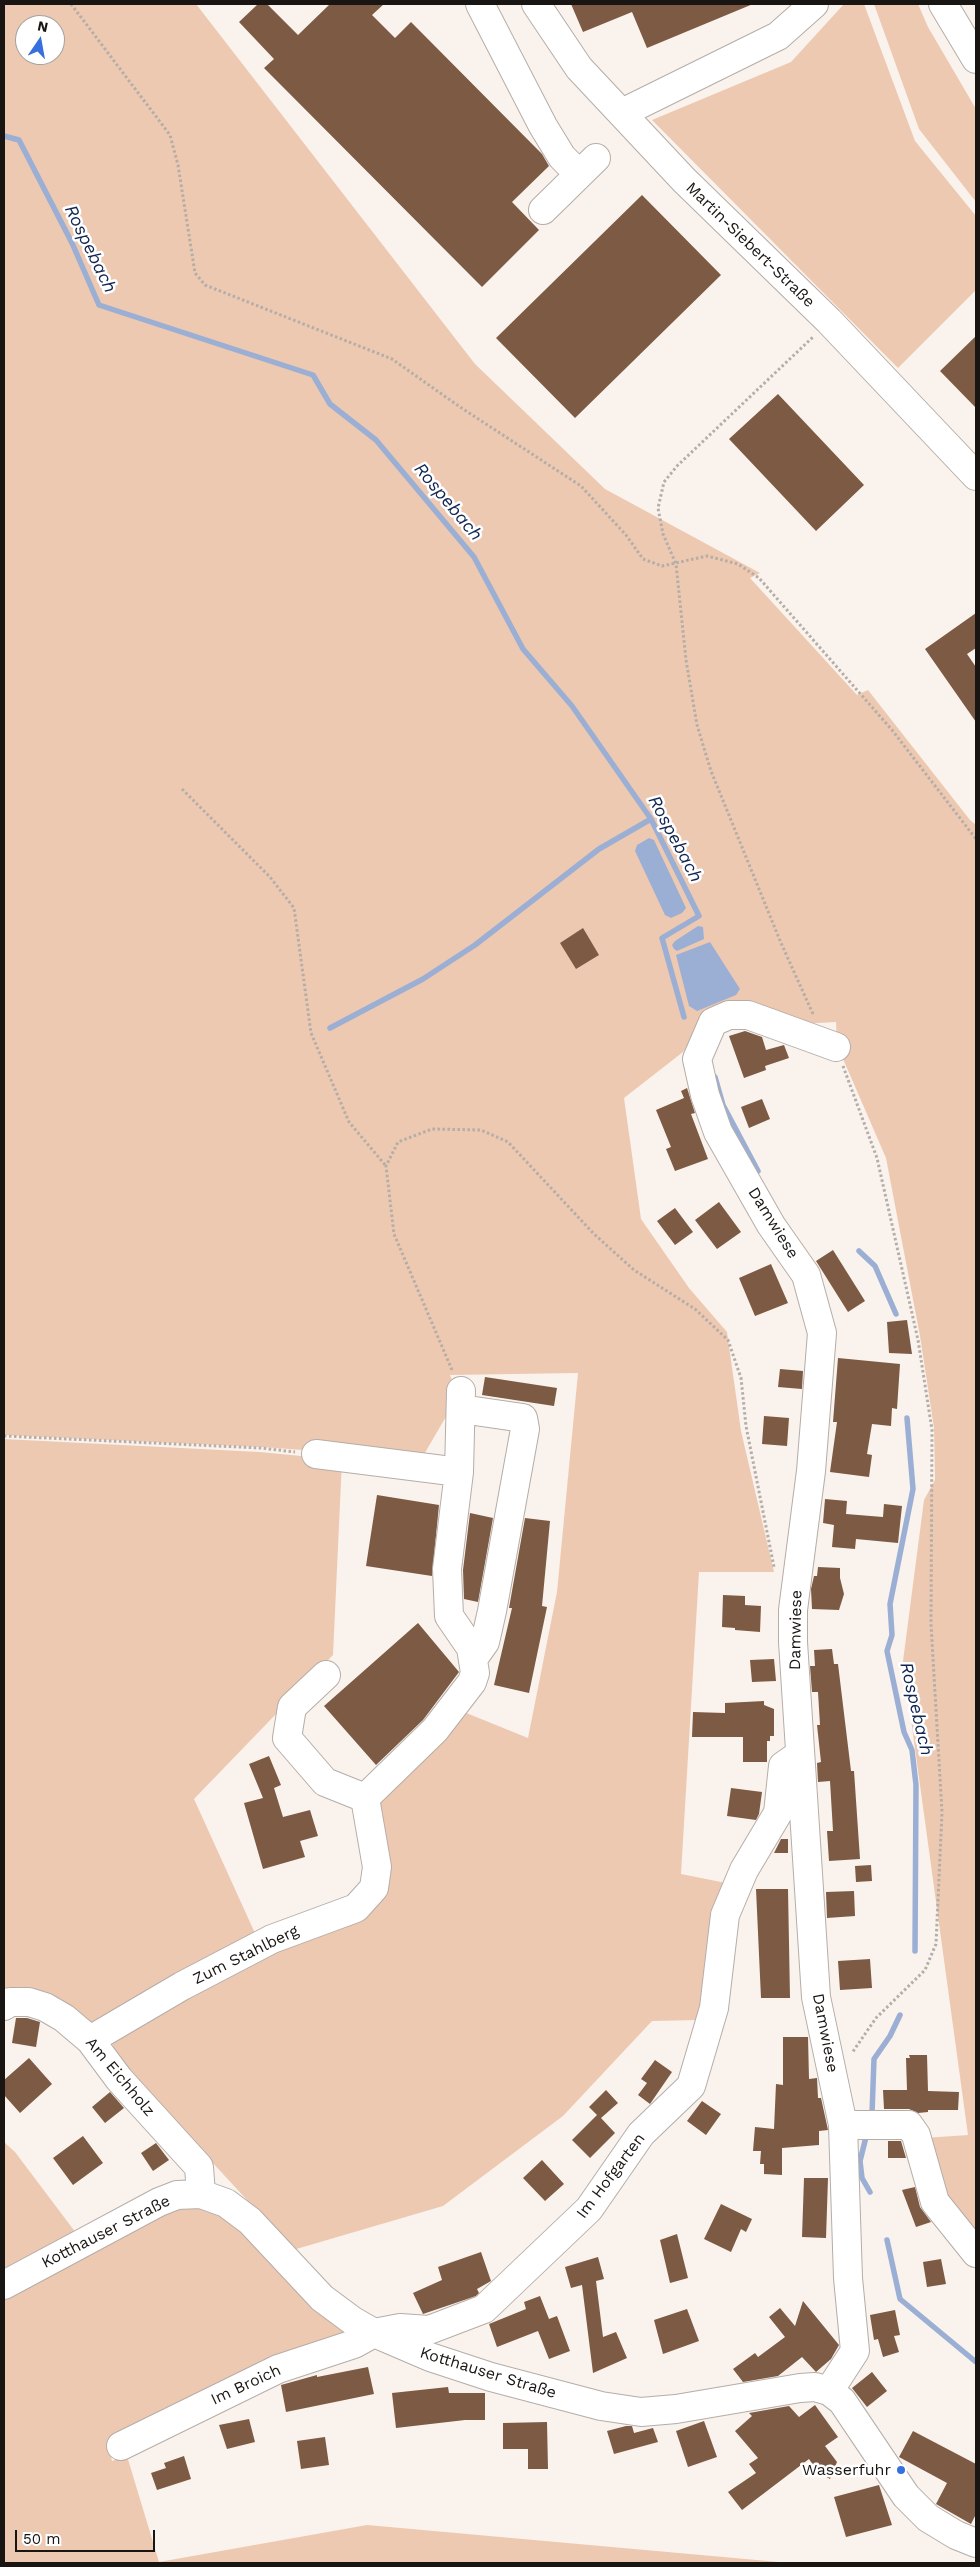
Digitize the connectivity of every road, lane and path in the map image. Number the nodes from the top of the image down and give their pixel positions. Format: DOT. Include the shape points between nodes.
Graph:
graph roads {
  1 [pos="71,4"];
  2 [pos="480,4"];
  3 [pos="536,4"];
  4 [pos="814,4"];
  5 [pos="943,4"];
  6 [pos="976,59"];
  7 [pos="622,113"];
  8 [pos="543,210"];
  9 [pos="829,322"];
  10 [pos="976,476"];
  11 [pos="676,564"];
  12 [pos="182,789"];
  13 [pos="976,839"];
  14 [pos="815,1018"];
  15 [pos="836,1047"];
  16 [pos="386,1166"];
  17 [pos="461,1400"];
  18 [pos="4,1436"];
  19 [pos="316,1454"];
  20 [pos="458,1472"];
  21 [pos="775,1573"];
  22 [pos="473,1659"];
  23 [pos="326,1675"];
  24 [pos="800,1754"];
  25 [pos="365,1798"];
  26 [pos="4,2006"];
  27 [pos="90,2040"];
  28 [pos="834,2078"];
  29 [pos="843,2125"];
  30 [pos="201,2194"];
  31 [pos="976,2253"];
  32 [pos="4,2284"];
  33 [pos="374,2333"];
  34 [pos="829,2391"];
  35 [pos="121,2446"];
  36 [pos="976,2543"];
  1 -- 11 [label="path" via="170,135 178,165 195,273 205,285 392,359 581,486 616,523 643,559 662,566"];
  2 -- 8 [label="street" via="562,157 587,166"];
  3 -- 7 [label="street, Martin-Siebert-Straße" via="579,68"];
  4 -- 7 [label="street" via="778,36"];
  5 -- 6 [label="street"];
  7 -- 9 [label="street, Martin-Siebert-Straße" via="684,180"];
  9 -- 10 [label="street, Martin-Siebert-Straße"];
  9 -- 11 [label="path" via="664,482 658,508 663,534"];
  11 -- 13 [label="path" via="707,556 738,564 759,578 892,730"];
  11 -- 14 [label="path" via="686,660 698,725 711,771"];
  12 -- 16 [label="path" via="270,877 294,908 311,1033 349,1122"];
  15 -- 24 [label="street, Damwiese" via="748,1015 729,1015 712,1022 697,1059 704,1095 718,1132 772,1224 806,1274 822,1333 811,1471 793,1610"];
  15 -- 28 [label="path" via="877,1158 918,1340 932,1430 931,1624 942,1812 936,1944 925,1970 876,2018"];
  16 -- 17 [label="path" via="394,1234"];
  16 -- 21 [label="path" via="398,1142 432,1129 481,1130 508,1142 594,1234 627,1264 695,1309 728,1340 741,1378 746,1426"];
  17 -- 20 [label="street"];
  17 -- 22 [label="street" via="524,1418 525,1429 492,1611 484,1642"];
  18 -- 19 [label="path" via="261,1448"];
  19 -- 20 [label="street"];
  20 -- 22 [label="street" via="447,1569 449,1616 471,1648"];
  22 -- 25 [label="street" via="475,1673 472,1682 458,1701 435,1730"];
  23 -- 25 [label="street" via="292,1707 287,1738 325,1782"];
  24 -- 28 [label="street, Damwiese" via="816,1996"];
  24 -- 33 [label="street, Im Hofgarten" via="783,1766 778,1813 744,1870 725,1915 714,2008 691,2086 640,2134 589,2210 484,2309 429,2330 400,2328"];
  25 -- 27 [label="street, Zum Stahlberg" via="377,1867 374,1888 356,1908 272,1939 182,1986"];
  26 -- 27 [label="street, Am Eichholz" via="10,2002 30,2002 45,2007"];
  27 -- 30 [label="street, Am Eichholz" via="119,2079 199,2167"];
  28 -- 29 [label="street, Damwiese"];
  29 -- 31 [label="street" via="909,2125 916,2135 935,2202"];
  29 -- 34 [label="street, Damwiese" via="848,2278 855,2351"];
  30 -- 32 [label="street, Kotthauser Straße" via="177,2195 159,2202"];
  30 -- 33 [label="street, Kotthauser Straße" via="226,2204 250,2222 322,2298"];
  33 -- 34 [label="street, Kotthauser Straße" via="430,2357 491,2377 601,2406 641,2412 800,2388 815,2387"];
  33 -- 35 [label="street, Im Broich" via="354,2344 278,2369"];
  34 -- 36 [label="street" via="842,2401 906,2496 928,2518 956,2536"];
}
